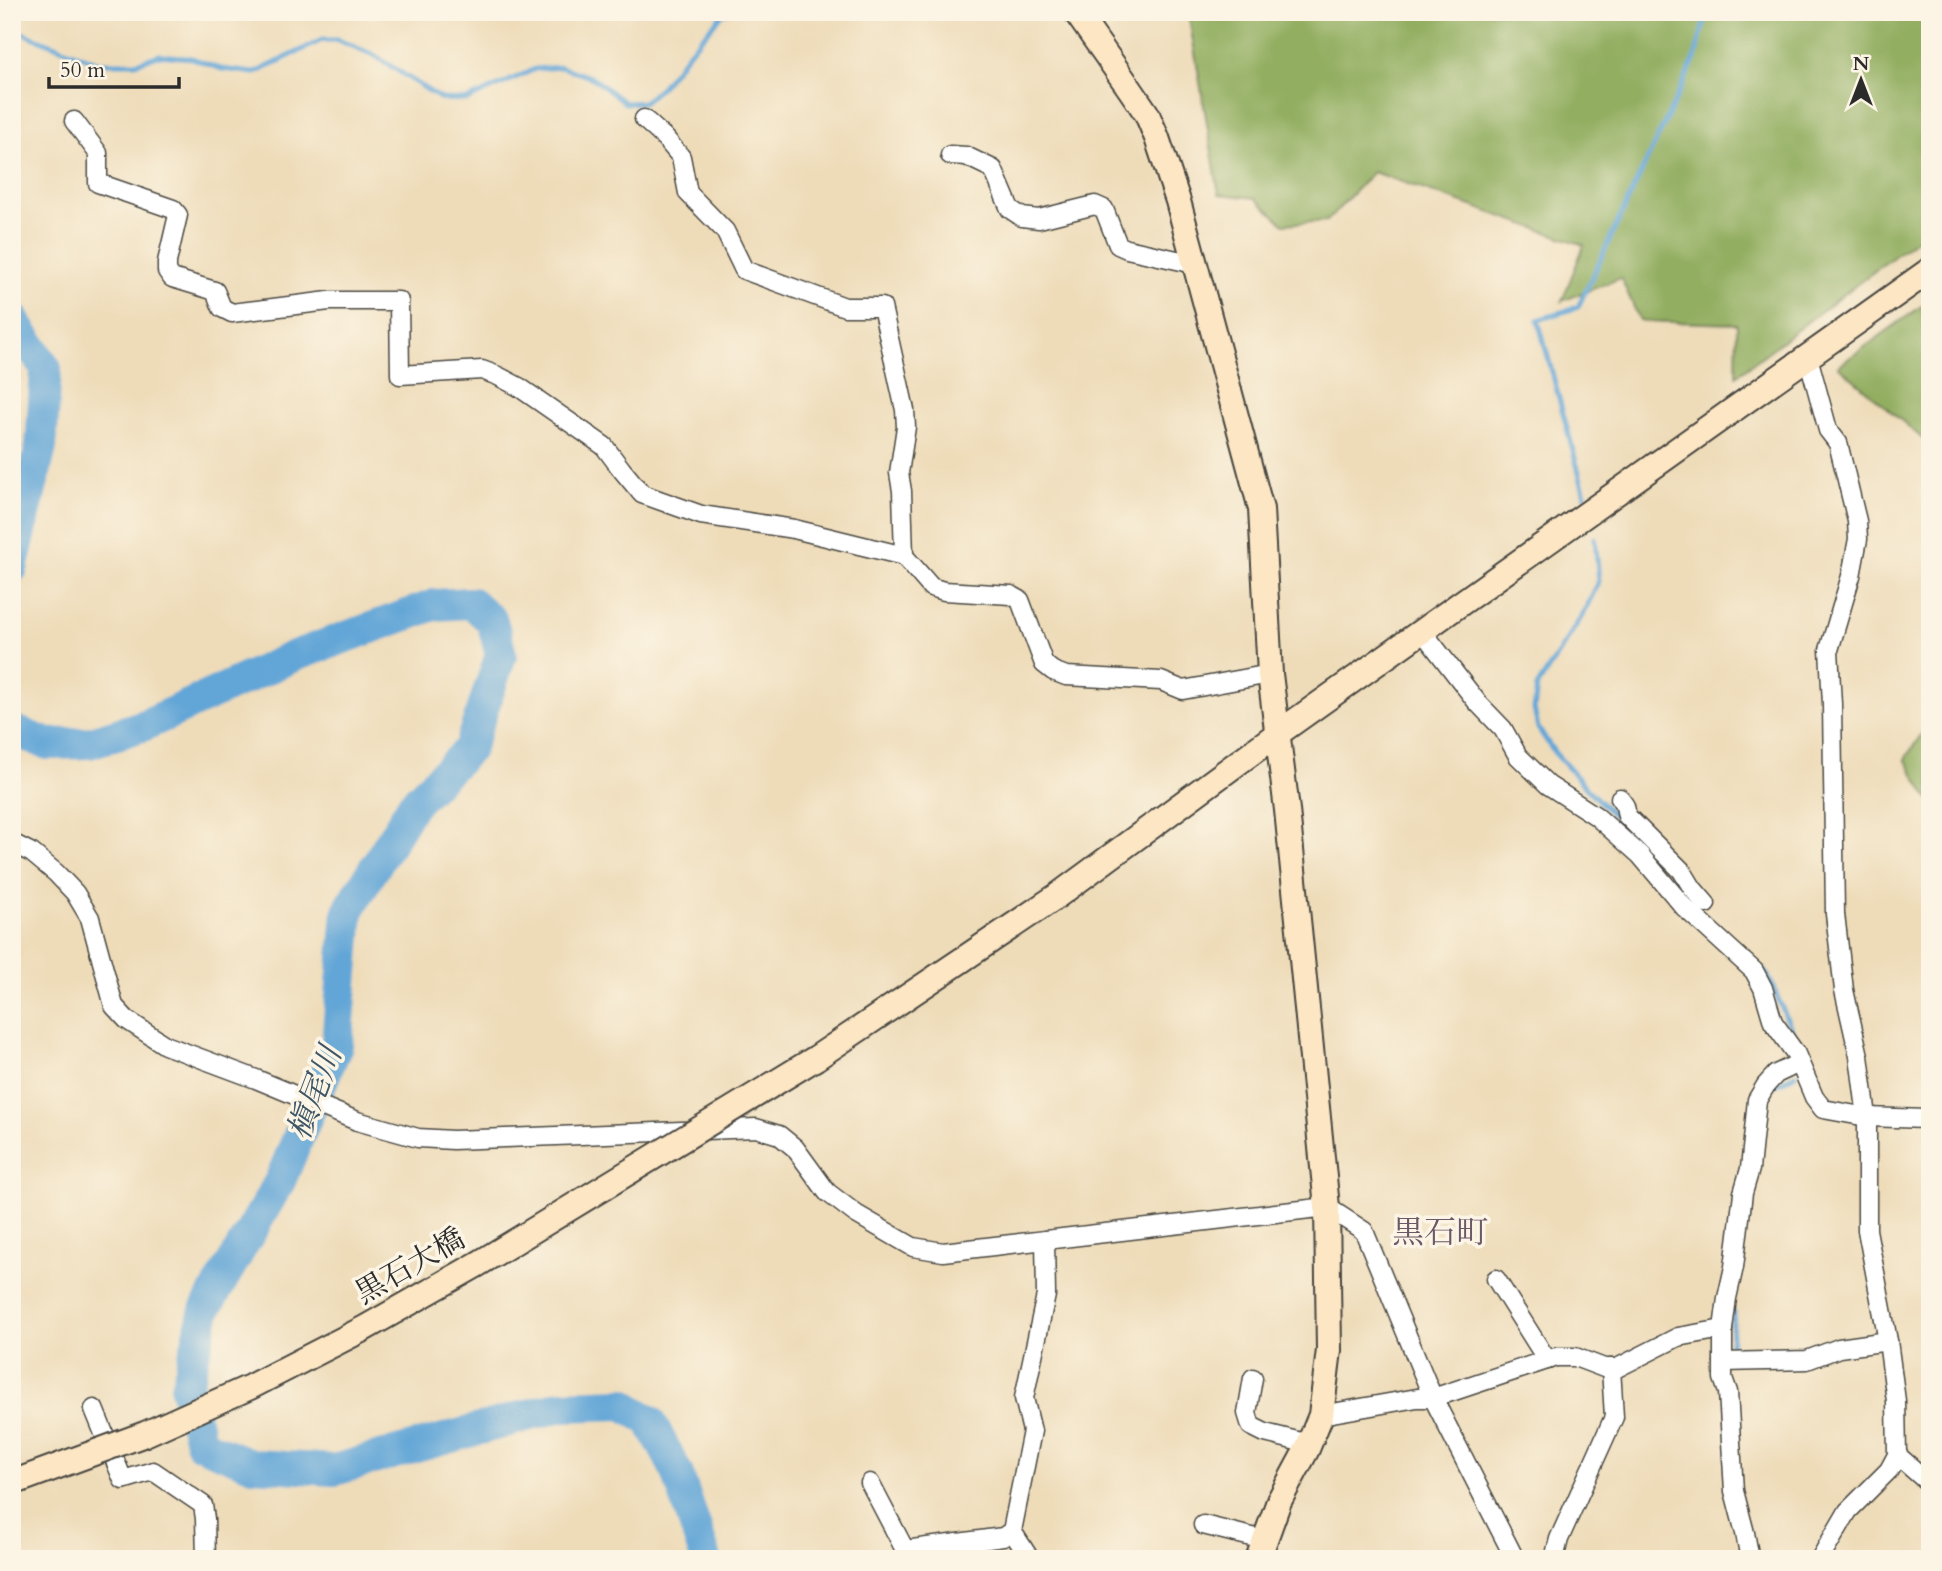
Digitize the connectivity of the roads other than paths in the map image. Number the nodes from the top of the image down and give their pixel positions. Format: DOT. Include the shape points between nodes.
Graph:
graph roads {
  1 [pos="1076,12"];
  2 [pos="644,119"];
  3 [pos="74,121"];
  4 [pos="950,155"];
  5 [pos="1195,264"];
  6 [pos="1930,270"];
  7 [pos="1808,357"];
  8 [pos="904,556"];
  9 [pos="1423,632"];
  10 [pos="1270,674"];
  11 [pos="1277,734"];
  12 [pos="1620,798"];
  13 [pos="12,843"];
  14 [pos="1688,881"];
  15 [pos="1673,894"];
  16 [pos="1706,904"];
  17 [pos="1799,1063"];
  18 [pos="1867,1117"];
  19 [pos="1927,1119"];
  20 [pos="1327,1207"];
  21 [pos="1045,1240"];
  22 [pos="1496,1279"];
  23 [pos="1723,1329"];
  24 [pos="1888,1341"];
  25 [pos="1547,1360"];
  26 [pos="1723,1362"];
  27 [pos="1611,1368"];
  28 [pos="1253,1378"];
  29 [pos="1433,1398"];
  30 [pos="94,1409"];
  31 [pos="1321,1416"];
  32 [pos="1309,1444"];
  33 [pos="1897,1455"];
  34 [pos="12,1483"];
  35 [pos="870,1483"];
  36 [pos="1930,1484"];
  37 [pos="1203,1525"];
  38 [pos="1012,1531"];
  39 [pos="1261,1550"];
  40 [pos="206,1559"];
  41 [pos="1030,1559"];
  42 [pos="1515,1559"];
  43 [pos="1554,1559"];
  44 [pos="1750,1559"];
  45 [pos="1820,1559"];
  1 -- 5 [label="street" via="1147,114"];
  2 -- 8 [label="street" via="681,157 688,193 725,231 744,270 845,307 882,307 905,410 900,473"];
  3 -- 8 [label="street" via="97,153 97,183 173,209 178,215 167,271 172,278 215,291 222,308 232,313 329,302 399,302 400,376 482,370 519,387 604,446 642,494 701,515 794,529"];
  4 -- 5 [label="street" via="965,156 993,169 1010,209 1022,216 1039,219 1095,205 1104,209 1118,245"];
  5 -- 10 [label="street" via="1261,509"];
  6 -- 7 [label="street, 黒石大橋"];
  7 -- 9 [label="street, 黒石大橋"];
  7 -- 18 [label="street" via="1828,430 1838,443 1857,522 1851,576 1829,650 1835,914"];
  8 -- 10 [label="street" via="931,587 1011,595 1020,600 1044,664 1066,676 1161,681 1183,690"];
  9 -- 11 [label="street, 黒石大橋"];
  9 -- 15 [label="street" via="1503,729 1518,757 1548,785 1596,816 1640,855"];
  10 -- 11 [label="street"];
  11 -- 20 [label="street"];
  11 -- 34 [label="street, 黒石大橋, bridge" via="1057,896 816,1058 478,1264 250,1387 145,1434"];
  12 -- 14 [label="street" via="1627,816"];
  13 -- 21 [label="street" via="32,853 75,893 90,918 114,1006 127,1020 165,1045 357,1121 418,1138 453,1140 757,1128 779,1135 795,1148 827,1192 913,1247 943,1252"];
  14 -- 15 [label="street"];
  14 -- 16 [label="street"];
  15 -- 17 [label="street" via="1754,971 1773,1021"];
  17 -- 18 [label="street" via="1823,1109"];
  17 -- 23 [label="street" via="1776,1074 1757,1100"];
  18 -- 19 [label="street"];
  18 -- 24 [label="street" via="1867,1230"];
  20 -- 21 [label="street"];
  20 -- 29 [label="street" via="1364,1231"];
  20 -- 31 [label="street" via="1329,1350"];
  21 -- 38 [label="street" via="1046,1295 1024,1398 1032,1431"];
  22 -- 25 [label="street"];
  23 -- 26 [label="street"];
  23 -- 27 [label="street" via="1678,1337"];
  24 -- 26 [label="street" via="1839,1348 1807,1360"];
  24 -- 33 [label="street"];
  25 -- 27 [label="street" via="1575,1357"];
  25 -- 29 [label="street"];
  26 -- 44 [label="street" via="1734,1491"];
  27 -- 43 [label="street" via="1615,1417"];
  28 -- 32 [label="street" via="1247,1413 1251,1426"];
  29 -- 31 [label="street"];
  29 -- 42 [label="street"];
  30 -- 40 [label="street" via="123,1480 153,1471 203,1504"];
  31 -- 32 [label="street"];
  32 -- 39 [label="street" via="1279,1501"];
  33 -- 36 [label="street"];
  33 -- 45 [label="street" via="1889,1470 1848,1511"];
  35 -- 38 [label="street" via="905,1550 1003,1537"];
  37 -- 39 [label="street"];
  38 -- 41 [label="street"];
}
